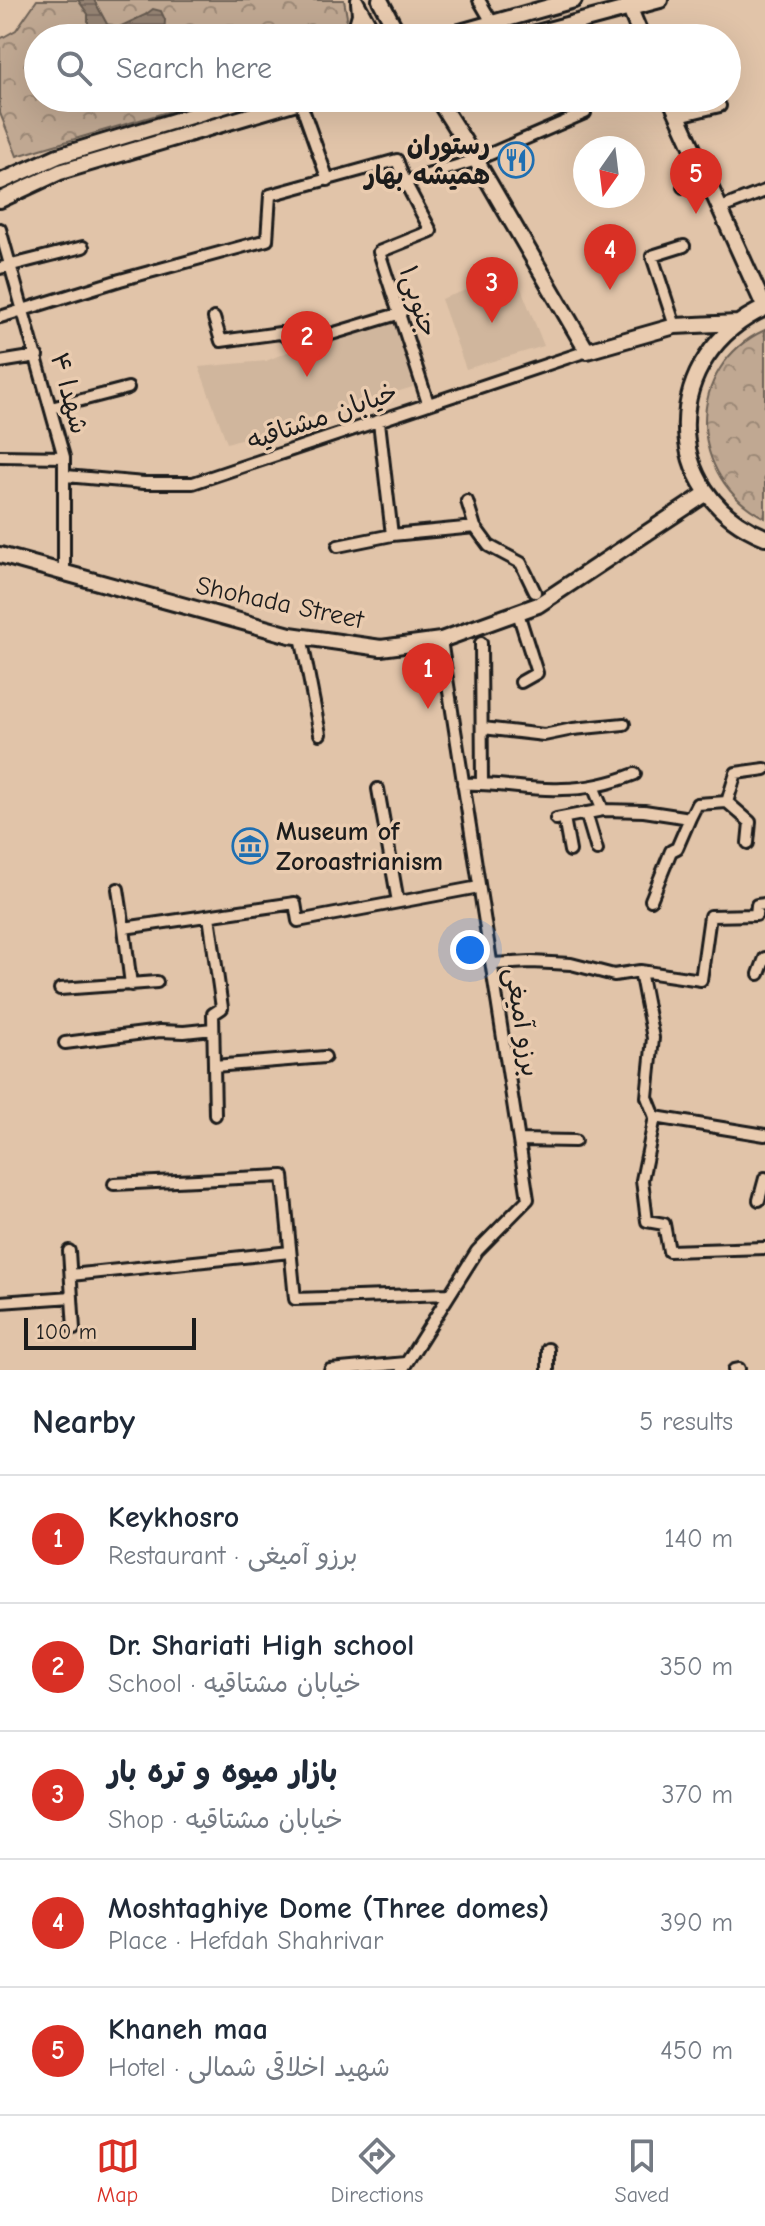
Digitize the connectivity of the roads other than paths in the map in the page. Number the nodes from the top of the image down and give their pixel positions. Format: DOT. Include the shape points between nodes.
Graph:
graph roads {
  1 [pos="357,0"];
  2 [pos="380,0"];
  3 [pos="479,0"];
  4 [pos="574,0"];
  5 [pos="660,0"];
  6 [pos="628,4"];
  7 [pos="355,24"];
  8 [pos="370,24"];
  9 [pos="393,24"];
  10 [pos="493,24"];
  11 [pos="567,24"];
  12 [pos="636,24"];
  13 [pos="204,112"];
  14 [pos="264,112"];
  15 [pos="308,112"];
  16 [pos="446,112"];
  17 [pos="585,112"];
  18 [pos="677,112"];
  19 [pos="695,112"];
  20 [pos="679,116"];
  21 [pos="476,160"];
  22 [pos="707,178"];
  23 [pos="328,180"];
  24 [pos="0,182"];
  25 [pos="405,182"];
  26 [pos="683,187"];
  27 [pos="765,191"];
  28 [pos="0,200"];
  29 [pos="721,208"];
  30 [pos="0,229"];
  31 [pos="684,246"];
  32 [pos="83,247"];
  33 [pos="6,267"];
  34 [pos="765,308"];
  35 [pos="24,311"];
  36 [pos="401,313"];
  37 [pos="0,317"];
  38 [pos="214,318"];
  39 [pos="737,323"];
  40 [pos="675,326"];
  41 [pos="587,351"];
  42 [pos="37,356"];
  43 [pos="0,362"];
  44 [pos="128,388"];
  45 [pos="428,403"];
  46 [pos="51,408"];
  47 [pos="379,422"];
  48 [pos="0,456"];
  49 [pos="64,457"];
  50 [pos="66,476"];
  51 [pos="707,493"];
  52 [pos="467,501"];
  53 [pos="475,527"];
  54 [pos="392,535"];
  55 [pos="765,537"];
  56 [pos="338,546"];
  57 [pos="0,555"];
  58 [pos="64,573"];
  59 [pos="535,592"];
  60 [pos="518,613"];
  61 [pos="301,636"];
  62 [pos="441,640"];
  63 [pos="481,643"];
  64 [pos="521,682"];
  65 [pos="624,724"];
  66 [pos="483,728"];
  67 [pos="320,734"];
  68 [pos="765,769"];
  69 [pos="635,774"];
  70 [pos="482,783"];
  71 [pos="463,784"];
  72 [pos="593,786"];
  73 [pos="378,789"];
  74 [pos="727,802"];
  75 [pos="603,810"];
  76 [pos="586,813"];
  77 [pos="690,818"];
  78 [pos="748,843"];
  79 [pos="597,850"];
  80 [pos="570,851"];
  81 [pos="479,887"];
  82 [pos="118,889"];
  83 [pos="651,900"];
  84 [pos="398,902"];
  85 [pos="765,904"];
  86 [pos="209,916"];
  87 [pos="124,928"];
  88 [pos="765,958"];
  89 [pos="492,964"];
  90 [pos="640,971"];
  91 [pos="759,974"];
  92 [pos="157,982"];
  93 [pos="131,985"];
  94 [pos="60,989"];
  95 [pos="213,1029"];
  96 [pos="65,1043"];
  97 [pos="325,1057"];
  98 [pos="214,1066"];
  99 [pos="215,1115"];
  100 [pos="655,1117"];
  101 [pos="765,1135"];
  102 [pos="519,1140"];
  103 [pos="575,1141"];
  104 [pos="765,1178"];
  105 [pos="114,1184"];
  106 [pos="759,1200"];
  107 [pos="765,1248"];
  108 [pos="69,1251"];
  109 [pos="290,1252"];
  110 [pos="71,1275"];
  111 [pos="449,1294"];
  112 [pos="72,1297"];
  113 [pos="0,1302"];
  114 [pos="74,1329"];
  115 [pos="548,1349"];
  116 [pos="404,1367"];
  117 [pos="330,1370"];
  118 [pos="548,1370"];
  1 -- 7 [label="street"];
  1 -- 8 [label="street"];
  2 -- 9 [label="main road"];
  3 -- 10 [label="street"];
  4 -- 10 [label="main road"];
  5 -- 6 [label="main road"];
  6 -- 11 [label="main road"];
  6 -- 12 [label="main road"];
  13 -- 24 [label="main road" via="58,156"];
  14 -- 28 [label="main road" via="60,172"];
  15 -- 23 [label="street"];
  16 -- 21 [label="main road"];
  17 -- 21 [label="street"];
  18 -- 20 [label="main road"];
  19 -- 20 [label="street"];
  20 -- 22 [label="main road"];
  21 -- 25 [label="street"];
  21 -- 41 [label="main road"];
  22 -- 26 [label="street"];
  22 -- 29 [label="main road"];
  23 -- 25 [label="street" via="397,160"];
  23 -- 35 [label="street" via="270,195 267,240"];
  25 -- 36 [label="street, جنوبی۱" via="431,231 379,252"];
  27 -- 29 [label="street"];
  29 -- 34 [label="main road"];
  30 -- 33 [label="street, شهدا ۴"];
  31 -- 40 [label="street" via="652,256"];
  32 -- 33 [label="street"];
  33 -- 35 [label="street, شهدا ۴"];
  34 -- 39 [label="main road"];
  35 -- 37 [label="street"];
  35 -- 42 [label="street, شهدا ۴"];
  36 -- 38 [label="street" via="298,344 280,333 221,341"];
  36 -- 45 [label="street, جنوبی۱"];
  39 -- 40 [label="main road"];
  39 -- 51 [label="main road" via="708,352 687,403 688,448"];
  40 -- 41 [label="main road"];
  41 -- 45 [label="street, خیابان مشتاقیه"];
  42 -- 43 [label="street"];
  42 -- 46 [label="street, شهدا ۴"];
  44 -- 46 [label="street"];
  45 -- 47 [label="street, خیابان مشتاقیه"];
  46 -- 49 [label="street, شهدا ۴"];
  47 -- 50 [label="street, خیابان مشتاقیه" via="193,483"];
  47 -- 54 [label="street"];
  48 -- 49 [label="street"];
  49 -- 50 [label="street, شهدا ۴"];
  50 -- 58 [label="street, شهدا ۴"];
  51 -- 55 [label="main road" via="736,522"];
  51 -- 60 [label="main road, Shohada Street"];
  52 -- 53 [label="street"];
  53 -- 54 [label="street"];
  53 -- 59 [label="street" via="489,546 521,563"];
  54 -- 56 [label="street"];
  57 -- 58 [label="main road, Shohada Street"];
  58 -- 61 [label="main road, Shohada Street"];
  60 -- 62 [label="main road, Shohada Street"];
  60 -- 64 [label="street" via="537,673"];
  61 -- 62 [label="main road, Shohada Street" via="381,648"];
  61 -- 67 [label="street"];
  62 -- 71 [label="street, برزو آمیغی"];
  63 -- 66 [label="street"];
  65 -- 66 [label="street" via="544,735"];
  66 -- 70 [label="street"];
  68 -- 74 [label="street" via="736,773"];
  69 -- 72 [label="street"];
  70 -- 71 [label="street"];
  70 -- 72 [label="street" via="561,790"];
  71 -- 81 [label="street, برزو آمیغی"];
  72 -- 75 [label="street"];
  73 -- 84 [label="street"];
  74 -- 77 [label="street" via="697,804"];
  74 -- 78 [label="street" via="750,822"];
  75 -- 76 [label="street"];
  75 -- 77 [label="street"];
  76 -- 79 [label="street"];
  76 -- 80 [label="street" via="560,818"];
  77 -- 83 [label="street"];
  81 -- 84 [label="street"];
  81 -- 89 [label="street, برزو آمیغی"];
  82 -- 87 [label="street"];
  84 -- 86 [label="street" via="298,921 295,903"];
  85 -- 90 [label="street" via="757,905 756,915 710,916 701,980"];
  86 -- 87 [label="street"];
  86 -- 95 [label="street" via="222,1008 213,1014"];
  87 -- 93 [label="street"];
  88 -- 91 [label="street"];
  89 -- 90 [label="street" via="571,964 614,975"];
  89 -- 102 [label="street, برزو آمیغی"];
  90 -- 100 [label="street" via="653,1038 647,1097"];
  92 -- 93 [label="street"];
  93 -- 94 [label="street"];
  95 -- 96 [label="street"];
  95 -- 98 [label="street"];
  97 -- 98 [label="street"];
  98 -- 99 [label="street"];
  100 -- 101 [label="street"];
  100 -- 107 [label="street" via="642,1180 647,1221 664,1224 669,1251"];
  102 -- 103 [label="street"];
  102 -- 111 [label="street, برزو آمیغی" via="528,1199 477,1251"];
  104 -- 106 [label="street"];
  105 -- 109 [label="street" via="283,1176"];
  108 -- 110 [label="street"];
  109 -- 110 [label="street"];
  109 -- 111 [label="street" via="295,1299"];
  110 -- 112 [label="street"];
  111 -- 116 [label="street, برزو آمیغی"];
  112 -- 113 [label="street"];
  112 -- 114 [label="street"];
  115 -- 118 [label="street"];
  116 -- 117 [label="street"];
}
